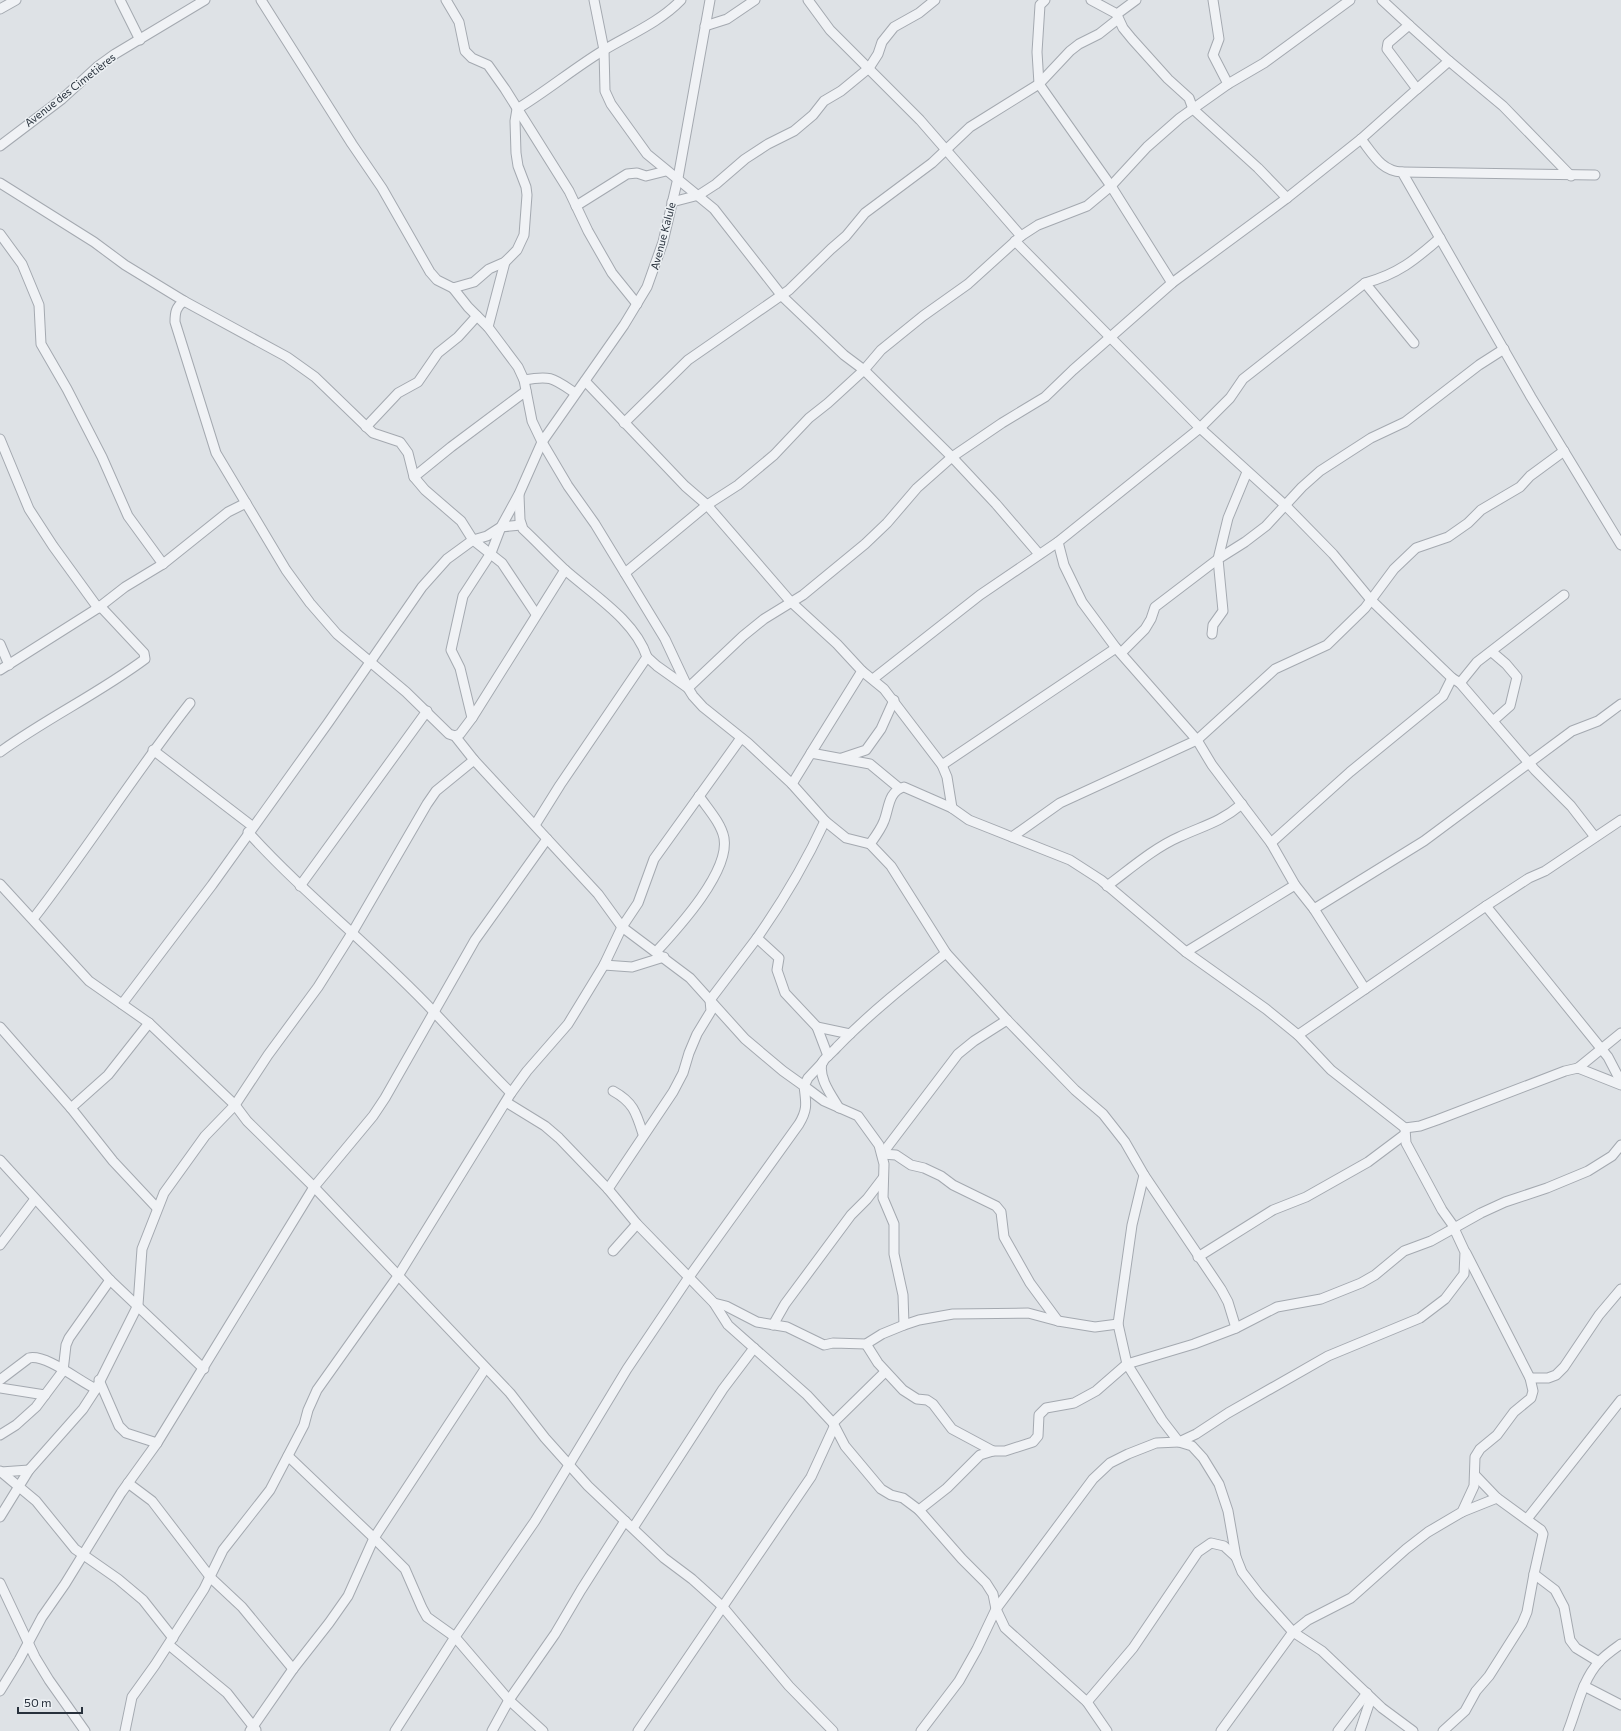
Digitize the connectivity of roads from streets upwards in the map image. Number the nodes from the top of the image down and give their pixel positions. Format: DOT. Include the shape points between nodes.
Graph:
graph roads {
  1 [pos="16,0"];
  2 [pos="120,0"];
  3 [pos="205,0"];
  4 [pos="261,0"];
  5 [pos="594,0"];
  6 [pos="681,0"];
  7 [pos="710,0"];
  8 [pos="756,0"];
  9 [pos="808,0"];
  10 [pos="935,0"];
  11 [pos="1091,0"];
  12 [pos="1136,0"];
  13 [pos="1213,0"];
  14 [pos="1350,0"];
  15 [pos="1382,0"];
  16 [pos="450,2"];
  17 [pos="1041,2"];
  18 [pos="0,9"];
  19 [pos="1118,17"];
  20 [pos="1409,25"];
  21 [pos="704,26"];
  22 [pos="140,40"];
  23 [pos="604,50"];
  24 [pos="1449,61"];
  25 [pos="869,68"];
  26 [pos="1039,84"];
  27 [pos="1228,84"];
  28 [pos="1417,89"];
  29 [pos="517,109"];
  30 [pos="1193,109"];
  31 [pos="1360,139"];
  32 [pos="0,146"];
  33 [pos="947,150"];
  34 [pos="666,171"];
  35 [pos="1402,172"];
  36 [pos="1594,175"];
  37 [pos="1572,176"];
  38 [pos="678,178"];
  39 [pos="0,183"];
  40 [pos="1111,186"];
  41 [pos="699,195"];
  42 [pos="1287,198"];
  43 [pos="672,202"];
  44 [pos="576,206"];
  45 [pos="0,234"];
  46 [pos="1440,238"];
  47 [pos="1018,239"];
  48 [pos="505,262"];
  49 [pos="1172,283"];
  50 [pos="1365,283"];
  51 [pos="453,288"];
  52 [pos="782,296"];
  53 [pos="184,301"];
  54 [pos="637,304"];
  55 [pos="477,316"];
  56 [pos="488,327"];
  57 [pos="1109,337"];
  58 [pos="1414,343"];
  59 [pos="1504,349"];
  60 [pos="864,370"];
  61 [pos="524,380"];
  62 [pos="584,381"];
  63 [pos="526,390"];
  64 [pos="575,393"];
  65 [pos="624,423"];
  66 [pos="366,427"];
  67 [pos="1200,428"];
  68 [pos="0,439"];
  69 [pos="542,442"];
  70 [pos="1564,451"];
  71 [pos="952,458"];
  72 [pos="1247,472"];
  73 [pos="414,477"];
  74 [pos="519,494"];
  75 [pos="246,503"];
  76 [pos="707,505"];
  77 [pos="1286,506"];
  78 [pos="520,525"];
  79 [pos="501,527"];
  80 [pos="473,540"];
  81 [pos="1058,542"];
  82 [pos="1621,545"];
  83 [pos="491,553"];
  84 [pos="1039,554"];
  85 [pos="1218,559"];
  86 [pos="163,564"];
  87 [pos="565,570"];
  88 [pos="624,573"];
  89 [pos="1564,596"];
  90 [pos="1371,600"];
  91 [pos="790,602"];
  92 [pos="99,607"];
  93 [pos="536,614"];
  94 [pos="1212,634"];
  95 [pos="0,644"];
  96 [pos="1118,650"];
  97 [pos="1492,652"];
  98 [pos="647,657"];
  99 [pos="370,663"];
  100 [pos="9,665"];
  101 [pos="0,670"];
  102 [pos="862,671"];
  103 [pos="873,678"];
  104 [pos="1456,681"];
  105 [pos="688,688"];
  106 [pos="894,700"];
  107 [pos="190,703"];
  108 [pos="1621,704"];
  109 [pos="427,711"];
  110 [pos="472,718"];
  111 [pos="1493,720"];
  112 [pos="455,736"];
  113 [pos="741,738"];
  114 [pos="1198,740"];
  115 [pos="153,750"];
  116 [pos="866,750"];
  117 [pos="0,752"];
  118 [pos="811,753"];
  119 [pos="841,758"];
  120 [pos="474,760"];
  121 [pos="1529,762"];
  122 [pos="870,764"];
  123 [pos="942,765"];
  124 [pos="792,784"];
  125 [pos="899,788"];
  126 [pos="699,796"];
  127 [pos="1242,804"];
  128 [pos="952,808"];
  129 [pos="1621,820"];
  130 [pos="825,821"];
  131 [pos="535,825"];
  132 [pos="250,829"];
  133 [pos="1012,838"];
  134 [pos="1595,838"];
  135 [pos="548,840"];
  136 [pos="870,844"];
  137 [pos="1271,844"];
  138 [pos="0,884"];
  139 [pos="1295,885"];
  140 [pos="300,886"];
  141 [pos="1107,886"];
  142 [pos="1486,906"];
  143 [pos="1314,909"];
  144 [pos="33,919"];
  145 [pos="622,927"];
  146 [pos="352,934"];
  147 [pos="757,938"];
  148 [pos="1186,952"];
  149 [pos="946,953"];
  150 [pos="660,955"];
  151 [pos="604,965"];
  152 [pos="1365,989"];
  153 [pos="710,1000"];
  154 [pos="122,1004"];
  155 [pos="434,1012"];
  156 [pos="1007,1020"];
  157 [pos="149,1023"];
  158 [pos="0,1027"];
  159 [pos="817,1028"];
  160 [pos="1621,1033"];
  161 [pos="850,1034"];
  162 [pos="1298,1035"];
  163 [pos="1601,1049"];
  164 [pos="825,1059"];
  165 [pos="1578,1068"];
  166 [pos="1621,1084"];
  167 [pos="804,1086"];
  168 [pos="613,1091"];
  169 [pos="511,1093"];
  170 [pos="824,1101"];
  171 [pos="506,1102"];
  172 [pos="235,1105"];
  173 [pos="807,1105"];
  174 [pos="71,1108"];
  175 [pos="839,1108"];
  176 [pos="1405,1132"];
  177 [pos="644,1134"];
  178 [pos="1621,1145"];
  179 [pos="882,1154"];
  180 [pos="0,1160"];
  181 [pos="1144,1175"];
  182 [pos="883,1178"];
  183 [pos="314,1187"];
  184 [pos="608,1189"];
  185 [pos="36,1199"];
  186 [pos="157,1208"];
  187 [pos="637,1224"];
  188 [pos="1454,1228"];
  189 [pos="0,1245"];
  190 [pos="613,1251"];
  191 [pos="1465,1252"];
  192 [pos="1198,1256"];
  193 [pos="398,1276"];
  194 [pos="688,1277"];
  195 [pos="110,1280"];
  196 [pos="1621,1289"];
  197 [pos="714,1302"];
  198 [pos="138,1305"];
  199 [pos="1058,1321"];
  200 [pos="1118,1324"];
  201 [pos="904,1325"];
  202 [pos="773,1326"];
  203 [pos="1236,1328"];
  204 [pos="866,1344"];
  205 [pos="754,1348"];
  206 [pos="1127,1364"];
  207 [pos="204,1369"];
  208 [pos="485,1369"];
  209 [pos="63,1371"];
  210 [pos="885,1372"];
  211 [pos="1530,1378"];
  212 [pos="0,1380"];
  213 [pos="98,1385"];
  214 [pos="0,1388"];
  215 [pos="45,1395"];
  216 [pos="1621,1400"];
  217 [pos="833,1425"];
  218 [pos="0,1435"];
  219 [pos="1179,1442"];
  220 [pos="157,1443"];
  221 [pos="992,1451"];
  222 [pos="288,1456"];
  223 [pos="570,1465"];
  224 [pos="29,1470"];
  225 [pos="1,1472"];
  226 [pos="1475,1475"];
  227 [pos="128,1483"];
  228 [pos="19,1487"];
  229 [pos="1496,1498"];
  230 [pos="4,1503"];
  231 [pos="919,1510"];
  232 [pos="1462,1512"];
  233 [pos="0,1517"];
  234 [pos="1527,1520"];
  235 [pos="625,1521"];
  236 [pos="633,1528"];
  237 [pos="374,1538"];
  238 [pos="83,1554"];
  239 [pos="1236,1557"];
  240 [pos="1534,1574"];
  241 [pos="211,1578"];
  242 [pos="0,1583"];
  243 [pos="722,1606"];
  244 [pos="996,1609"];
  245 [pos="1293,1632"];
  246 [pos="455,1637"];
  247 [pos="28,1641"];
  248 [pos="171,1642"];
  249 [pos="1621,1644"];
  250 [pos="35,1658"];
  251 [pos="19,1660"];
  252 [pos="1599,1662"];
  253 [pos="293,1669"];
  254 [pos="1584,1686"];
  255 [pos="0,1690"];
  256 [pos="1369,1695"];
  257 [pos="509,1700"];
  258 [pos="1087,1702"];
  259 [pos="1621,1705"];
  260 [pos="253,1729"];
  261 [pos="85,1731"];
  262 [pos="125,1731"];
  263 [pos="395,1731"];
  264 [pos="492,1731"];
  265 [pos="543,1731"];
  266 [pos="638,1731"];
  267 [pos="833,1731"];
  268 [pos="920,1731"];
  269 [pos="1107,1731"];
  270 [pos="1221,1731"];
  271 [pos="1338,1731"];
  272 [pos="1360,1731"];
  273 [pos="1413,1731"];
  274 [pos="1443,1731"];
  275 [pos="1568,1731"];
  1 -- 18 [label="street"];
  2 -- 22 [label="street"];
  3 -- 22 [label="street, Avenue des Cimetières"];
  4 -- 51 [label="street" via="382,188 430,272 437,280"];
  5 -- 23 [label="street"];
  6 -- 23 [label="street" via="670,10"];
  7 -- 21 [label="street, Avenue Kalule"];
  8 -- 21 [label="street" via="727,19"];
  9 -- 25 [label="street" via="830,30"];
  10 -- 25 [label="street" via="894,27 882,42"];
  11 -- 19 [label="street"];
  12 -- 19 [label="street"];
  13 -- 27 [label="street" via="1218,39 1213,55"];
  14 -- 27 [label="street" via="1264,63"];
  15 -- 20 [label="street"];
  16 -- 29 [label="street" via="459,22 465,51 472,58 488,65"];
  17 -- 26 [label="street" via="1037,52"];
  19 -- 26 [label="street" via="1099,34 1070,51"];
  19 -- 30 [label="street" via="1132,39 1189,98"];
  20 -- 24 [label="street"];
  20 -- 28 [label="street" via="1388,43 1387,49"];
  21 -- 38 [label="street, Avenue Kalule"];
  22 -- 32 [label="street, Avenue des Cimetières" via="115,54 62,99"];
  23 -- 29 [label="street"];
  23 -- 34 [label="street" via="605,91 608,98 647,154"];
  24 -- 28 [label="street"];
  24 -- 37 [label="street" via="1503,106"];
  25 -- 33 [label="street"];
  25 -- 41 [label="street" via="824,101 813,115 794,131 745,159"];
  26 -- 33 [label="street" via="970,127"];
  26 -- 40 [label="street"];
  27 -- 30 [label="street"];
  28 -- 31 [label="street"];
  29 -- 44 [label="street"];
  29 -- 48 [label="street" via="516,153 527,195 524,235 517,250"];
  30 -- 40 [label="street" via="1146,147"];
  30 -- 42 [label="street"];
  31 -- 35 [label="street" via="1384,167 1393,172"];
  31 -- 42 [label="street"];
  33 -- 47 [label="street"];
  33 -- 52 [label="street" via="865,214 846,236"];
  34 -- 38 [label="street"];
  34 -- 44 [label="street" via="646,176 627,174"];
  35 -- 37 [label="street"];
  35 -- 46 [label="street"];
  36 -- 37 [label="street"];
  38 -- 41 [label="street"];
  38 -- 43 [label="street, Avenue Kalule"];
  39 -- 53 [label="street"];
  40 -- 47 [label="street" via="1087,206 1038,225"];
  40 -- 49 [label="street"];
  41 -- 43 [label="street"];
  41 -- 52 [label="street" via="714,209"];
  42 -- 49 [label="street"];
  43 -- 54 [label="street, Avenue Kalule" via="655,269"];
  44 -- 54 [label="street" via="612,273"];
  45 -- 86 [label="street" via="22,264 39,305 41,344 102,457 128,516"];
  46 -- 50 [label="street" via="1405,267 1387,277"];
  46 -- 59 [label="street"];
  47 -- 57 [label="street"];
  47 -- 60 [label="street" via="968,284 895,338"];
  48 -- 51 [label="street" via="489,269 474,282"];
  48 -- 56 [label="street"];
  49 -- 57 [label="street"];
  50 -- 58 [label="street"];
  50 -- 67 [label="street" via="1243,379 1230,398"];
  51 -- 55 [label="street"];
  52 -- 60 [label="street" via="834,346"];
  52 -- 65 [label="street" via="688,360"];
  53 -- 66 [label="street" via="287,357 315,377"];
  53 -- 75 [label="street" via="175,313 177,330 216,453"];
  54 -- 62 [label="street, Avenue Kalule"];
  55 -- 56 [label="street"];
  55 -- 66 [label="street" via="438,354 418,382 398,392"];
  56 -- 61 [label="street" via="518,367"];
  57 -- 67 [label="street"];
  57 -- 71 [label="street" via="1045,397"];
  59 -- 70 [label="street"];
  59 -- 77 [label="street" via="1405,422 1371,438 1320,471"];
  60 -- 71 [label="street"];
  60 -- 76 [label="street" via="809,418 774,455 738,485"];
  61 -- 63 [label="street"];
  61 -- 64 [label="street" via="554,378"];
  62 -- 64 [label="street, Avenue Kalule"];
  62 -- 65 [label="street"];
  63 -- 69 [label="street" via="532,421"];
  63 -- 73 [label="street"];
  64 -- 69 [label="street, Avenue Kalule"];
  65 -- 76 [label="street"];
  66 -- 73 [label="street" via="373,433 400,442 408,453"];
  67 -- 72 [label="street"];
  67 -- 81 [label="street"];
  68 -- 92 [label="street" via="29,509 48,540"];
  69 -- 74 [label="street, Avenue Kalule"];
  69 -- 88 [label="street"];
  70 -- 82 [label="street"];
  70 -- 90 [label="street" via="1530,476 1520,487 1486,507 1448,537 1416,548 1394,569"];
  71 -- 84 [label="street"];
  71 -- 91 [label="street" via="917,488 887,523 864,544 803,595"];
  72 -- 77 [label="street"];
  72 -- 85 [label="street" via="1228,518"];
  73 -- 80 [label="street" via="424,490 461,521"];
  74 -- 78 [label="street"];
  74 -- 79 [label="street, Avenue Kalule"];
  75 -- 86 [label="street" via="208,526"];
  75 -- 99 [label="street" via="286,570 310,603 337,634"];
  76 -- 88 [label="street"];
  76 -- 91 [label="street"];
  77 -- 85 [label="street" via="1266,526"];
  77 -- 90 [label="street" via="1333,554"];
  78 -- 79 [label="street"];
  78 -- 87 [label="street"];
  79 -- 80 [label="street" via="487,536"];
  79 -- 83 [label="street, Avenue Kalule"];
  80 -- 83 [label="street"];
  80 -- 99 [label="street" via="447,559 422,586"];
  81 -- 84 [label="street"];
  81 -- 96 [label="street" via="1064,565 1082,602"];
  83 -- 93 [label="street" via="508,571"];
  83 -- 110 [label="street, Avenue Kalule" via="463,596 451,650 460,668"];
  84 -- 103 [label="street"];
  85 -- 94 [label="street" via="1223,611 1213,625"];
  85 -- 96 [label="street" via="1155,607 1145,629"];
  86 -- 92 [label="street"];
  87 -- 93 [label="street"];
  87 -- 98 [label="street" via="613,609 639,640"];
  88 -- 105 [label="street" via="665,639"];
  89 -- 97 [label="street"];
  90 -- 104 [label="street"];
  90 -- 114 [label="street" via="1327,645 1274,669"];
  91 -- 102 [label="street" via="837,644"];
  91 -- 105 [label="street" via="743,636"];
  92 -- 100 [label="street"];
  92 -- 117 [label="street" via="144,653 144,659 116,680 43,722"];
  93 -- 110 [label="street"];
  95 -- 100 [label="street"];
  96 -- 114 [label="street"];
  96 -- 123 [label="street"];
  97 -- 104 [label="street"];
  97 -- 111 [label="street" via="1517,677 1510,706"];
  98 -- 105 [label="street"];
  98 -- 131 [label="street"];
  99 -- 109 [label="street"];
  99 -- 132 [label="street"];
  100 -- 101 [label="street"];
  102 -- 103 [label="street"];
  102 -- 118 [label="street"];
  103 -- 106 [label="street"];
  104 -- 111 [label="street"];
  104 -- 137 [label="street" via="1444,696 1350,772"];
  105 -- 113 [label="street" via="703,707"];
  106 -- 116 [label="street" via="881,728"];
  106 -- 123 [label="street"];
  107 -- 115 [label="street"];
  108 -- 121 [label="street" via="1598,721 1572,730"];
  109 -- 112 [label="street" via="449,734"];
  109 -- 140 [label="street"];
  110 -- 112 [label="street" via="460,734"];
  111 -- 121 [label="street"];
  112 -- 120 [label="street"];
  113 -- 124 [label="street"];
  113 -- 126 [label="street"];
  114 -- 127 [label="street" via="1212,765"];
  114 -- 133 [label="street" via="1060,803"];
  115 -- 132 [label="street"];
  115 -- 144 [label="street" via="86,849"];
  116 -- 119 [label="street"];
  116 -- 122 [label="street"];
  118 -- 119 [label="street"];
  118 -- 124 [label="street"];
  119 -- 122 [label="street"];
  120 -- 131 [label="street"];
  120 -- 146 [label="street" via="436,791"];
  121 -- 134 [label="street" via="1558,791"];
  121 -- 143 [label="street" via="1424,841"];
  122 -- 125 [label="street"];
  123 -- 128 [label="street" via="947,776"];
  124 -- 130 [label="street"];
  125 -- 128 [label="street" via="909,788"];
  125 -- 136 [label="street" via="890,800 884,822"];
  126 -- 145 [label="street" via="654,859 638,903"];
  126 -- 150 [label="street" via="720,826 724,839 722,855 708,888"];
  127 -- 137 [label="street"];
  127 -- 141 [label="street" via="1229,815 1207,827 1178,837"];
  128 -- 133 [label="street" via="969,820"];
  129 -- 134 [label="street"];
  130 -- 136 [label="street" via="846,838"];
  130 -- 147 [label="street" via="801,870"];
  131 -- 135 [label="street"];
  132 -- 140 [label="street"];
  132 -- 154 [label="street"];
  133 -- 141 [label="street" via="1070,860"];
  134 -- 142 [label="street"];
  135 -- 145 [label="street" via="598,894"];
  135 -- 155 [label="street" via="475,940"];
  136 -- 149 [label="street" via="891,866"];
  137 -- 139 [label="street"];
  138 -- 144 [label="street"];
  139 -- 143 [label="street"];
  139 -- 148 [label="street"];
  140 -- 146 [label="street"];
  141 -- 148 [label="street"];
  142 -- 152 [label="street"];
  142 -- 163 [label="street"];
  143 -- 152 [label="street"];
  144 -- 154 [label="street" via="89,981"];
  145 -- 150 [label="street"];
  145 -- 151 [label="street"];
  146 -- 155 [label="street"];
  146 -- 172 [label="street"];
  147 -- 153 [label="street"];
  147 -- 159 [label="street" via="779,958 777,970 784,993"];
  148 -- 162 [label="street"];
  149 -- 156 [label="street"];
  149 -- 161 [label="street"];
  150 -- 151 [label="street" via="632,967"];
  150 -- 153 [label="street" via="690,978"];
  151 -- 169 [label="street" via="568,1024"];
  152 -- 162 [label="street"];
  153 -- 167 [label="street" via="745,1039"];
  153 -- 177 [label="street" via="711,1011 688,1053 683,1073"];
  154 -- 157 [label="street"];
  155 -- 169 [label="street"];
  155 -- 183 [label="street" via="373,1116"];
  156 -- 179 [label="street" via="958,1054"];
  156 -- 181 [label="street" via="1075,1090 1103,1114 1125,1142"];
  157 -- 172 [label="street"];
  157 -- 174 [label="street" via="108,1075"];
  158 -- 174 [label="street"];
  159 -- 161 [label="street"];
  159 -- 164 [label="street"];
  160 -- 163 [label="street"];
  161 -- 164 [label="street"];
  162 -- 176 [label="street" via="1331,1070"];
  163 -- 165 [label="street"];
  163 -- 166 [label="street" via="1608,1057"];
  164 -- 167 [label="street"];
  164 -- 175 [label="street" via="822,1072 825,1083"];
  165 -- 166 [label="street"];
  165 -- 176 [label="street"];
  167 -- 170 [label="street"];
  167 -- 173 [label="street"];
  168 -- 177 [label="street" via="631,1104"];
  169 -- 171 [label="street"];
  170 -- 173 [label="street"];
  170 -- 175 [label="street"];
  171 -- 184 [label="street" via="545,1126"];
  171 -- 193 [label="street"];
  172 -- 183 [label="street" via="247,1121"];
  172 -- 186 [label="street" via="205,1136 173,1179"];
  173 -- 194 [label="street" via="799,1124"];
  174 -- 186 [label="street" via="108,1156"];
  175 -- 179 [label="street" via="858,1116 879,1145"];
  176 -- 188 [label="street" via="1406,1143"];
  176 -- 192 [label="street" via="1368,1162 1306,1197 1272,1210"];
  177 -- 184 [label="street"];
  178 -- 188 [label="street" via="1612,1156 1588,1171 1505,1202"];
  179 -- 182 [label="street"];
  179 -- 199 [label="street" via="896,1155 996,1206 1001,1212 1004,1237 1030,1283"];
  180 -- 185 [label="street"];
  181 -- 192 [label="street"];
  181 -- 200 [label="street" via="1132,1225"];
  182 -- 201 [label="street" via="883,1198 894,1224 894,1254 903,1295"];
  182 -- 202 [label="street" via="851,1215 785,1304"];
  183 -- 193 [label="street"];
  183 -- 207 [label="street"];
  184 -- 187 [label="street"];
  185 -- 189 [label="street"];
  185 -- 195 [label="street"];
  186 -- 198 [label="street" via="140,1256"];
  187 -- 190 [label="street"];
  187 -- 194 [label="street"];
  188 -- 191 [label="street"];
  188 -- 203 [label="street" via="1431,1241 1404,1251 1375,1275 1347,1289 1305,1304 1277,1307"];
  191 -- 211 [label="street"];
  191 -- 219 [label="street" via="1464,1274 1458,1283 1445,1299 1420,1318 1328,1356"];
  192 -- 203 [label="street" via="1228,1302"];
  193 -- 208 [label="street"];
  193 -- 222 [label="street" via="317,1390 304,1425"];
  194 -- 197 [label="street"];
  194 -- 223 [label="street" via="623,1375"];
  195 -- 198 [label="street"];
  195 -- 209 [label="street" via="69,1338"];
  196 -- 211 [label="street" via="1556,1375 1548,1378"];
  197 -- 202 [label="street" via="757,1322"];
  197 -- 205 [label="street" via="728,1325"];
  198 -- 207 [label="street"];
  198 -- 213 [label="street"];
  199 -- 200 [label="street" via="1095,1327"];
  199 -- 201 [label="street" via="1028,1314 953,1314"];
  200 -- 206 [label="street"];
  201 -- 204 [label="street"];
  202 -- 204 [label="street" via="787,1327 824,1345"];
  203 -- 206 [label="street" via="1194,1344"];
  204 -- 210 [label="street"];
  205 -- 217 [label="street" via="807,1395"];
  205 -- 236 [label="street" via="723,1389"];
  206 -- 219 [label="street"];
  206 -- 221 [label="street" via="1096,1391 1074,1403 1046,1408 1039,1416 1038,1436 1033,1442 1005,1451"];
  207 -- 220 [label="street"];
  208 -- 223 [label="street" via="510,1393"];
  208 -- 237 [label="street"];
  209 -- 212 [label="street" via="34,1357"];
  209 -- 213 [label="street"];
  209 -- 215 [label="street"];
  210 -- 217 [label="street"];
  210 -- 221 [label="street" via="912,1396 933,1404 952,1429"];
  211 -- 226 [label="street" via="1534,1391 1531,1398 1514,1412 1496,1435 1480,1449 1475,1457"];
  213 -- 220 [label="street" via="119,1426 126,1433"];
  213 -- 224 [label="street" via="83,1409"];
  214 -- 215 [label="street"];
  215 -- 218 [label="street" via="16,1425"];
  216 -- 234 [label="street"];
  217 -- 231 [label="street" via="845,1446 881,1489 903,1498"];
  217 -- 243 [label="street" via="811,1477"];
  219 -- 239 [label="street" via="1192,1446 1203,1458 1219,1484 1228,1512"];
  219 -- 244 [label="street" via="1156,1443 1110,1463"];
  220 -- 227 [label="street"];
  221 -- 231 [label="street" via="980,1455 947,1488"];
  222 -- 237 [label="street"];
  222 -- 241 [label="street" via="270,1490 223,1550"];
  223 -- 235 [label="street"];
  223 -- 246 [label="street" via="535,1521"];
  224 -- 225 [label="street"];
  224 -- 228 [label="street"];
  225 -- 228 [label="street"];
  226 -- 229 [label="street"];
  226 -- 232 [label="street" via="1474,1486"];
  227 -- 238 [label="street"];
  227 -- 241 [label="street" via="152,1501"];
  228 -- 230 [label="street"];
  228 -- 238 [label="street" via="36,1501 66,1539"];
  229 -- 232 [label="street"];
  229 -- 234 [label="street"];
  230 -- 233 [label="street"];
  231 -- 244 [label="street" via="986,1583"];
  232 -- 245 [label="street" via="1422,1536 1351,1598 1319,1613"];
  234 -- 240 [label="street" via="1543,1534"];
  235 -- 236 [label="street"];
  235 -- 257 [label="street" via="555,1634"];
  236 -- 243 [label="street" via="664,1558"];
  237 -- 246 [label="street" via="405,1569 428,1617"];
  237 -- 253 [label="street" via="348,1596"];
  238 -- 247 [label="street"];
  238 -- 248 [label="street" via="143,1600"];
  239 -- 245 [label="street" via="1242,1572"];
  239 -- 258 [label="street" via="1224,1546 1212,1543 1198,1552 1133,1648"];
  240 -- 252 [label="street" via="1555,1590 1564,1607 1570,1640 1576,1648"];
  240 -- 274 [label="street" via="1527,1612 1522,1624 1489,1676 1476,1691 1465,1712"];
  241 -- 248 [label="street"];
  241 -- 253 [label="street" via="242,1607"];
  242 -- 247 [label="street"];
  243 -- 266 [label="street"];
  243 -- 267 [label="street" via="789,1686"];
  244 -- 258 [label="street" via="1005,1628"];
  244 -- 268 [label="street" via="959,1681"];
  245 -- 256 [label="street" via="1322,1652"];
  245 -- 270 [label="street"];
  246 -- 257 [label="street"];
  246 -- 263 [label="street"];
  247 -- 250 [label="street"];
  247 -- 251 [label="street"];
  248 -- 260 [label="street" via="227,1693"];
  248 -- 262 [label="street" via="132,1697"];
  249 -- 252 [label="street"];
  250 -- 251 [label="street"];
  250 -- 261 [label="street"];
  251 -- 255 [label="street"];
  252 -- 254 [label="street"];
  253 -- 260 [label="street"];
  254 -- 259 [label="street"];
  254 -- 275 [label="street"];
  256 -- 271 [label="street"];
  256 -- 272 [label="street"];
  256 -- 273 [label="street" via="1389,1714"];
  257 -- 264 [label="street"];
  257 -- 265 [label="street"];
  258 -- 269 [label="street"];
}
